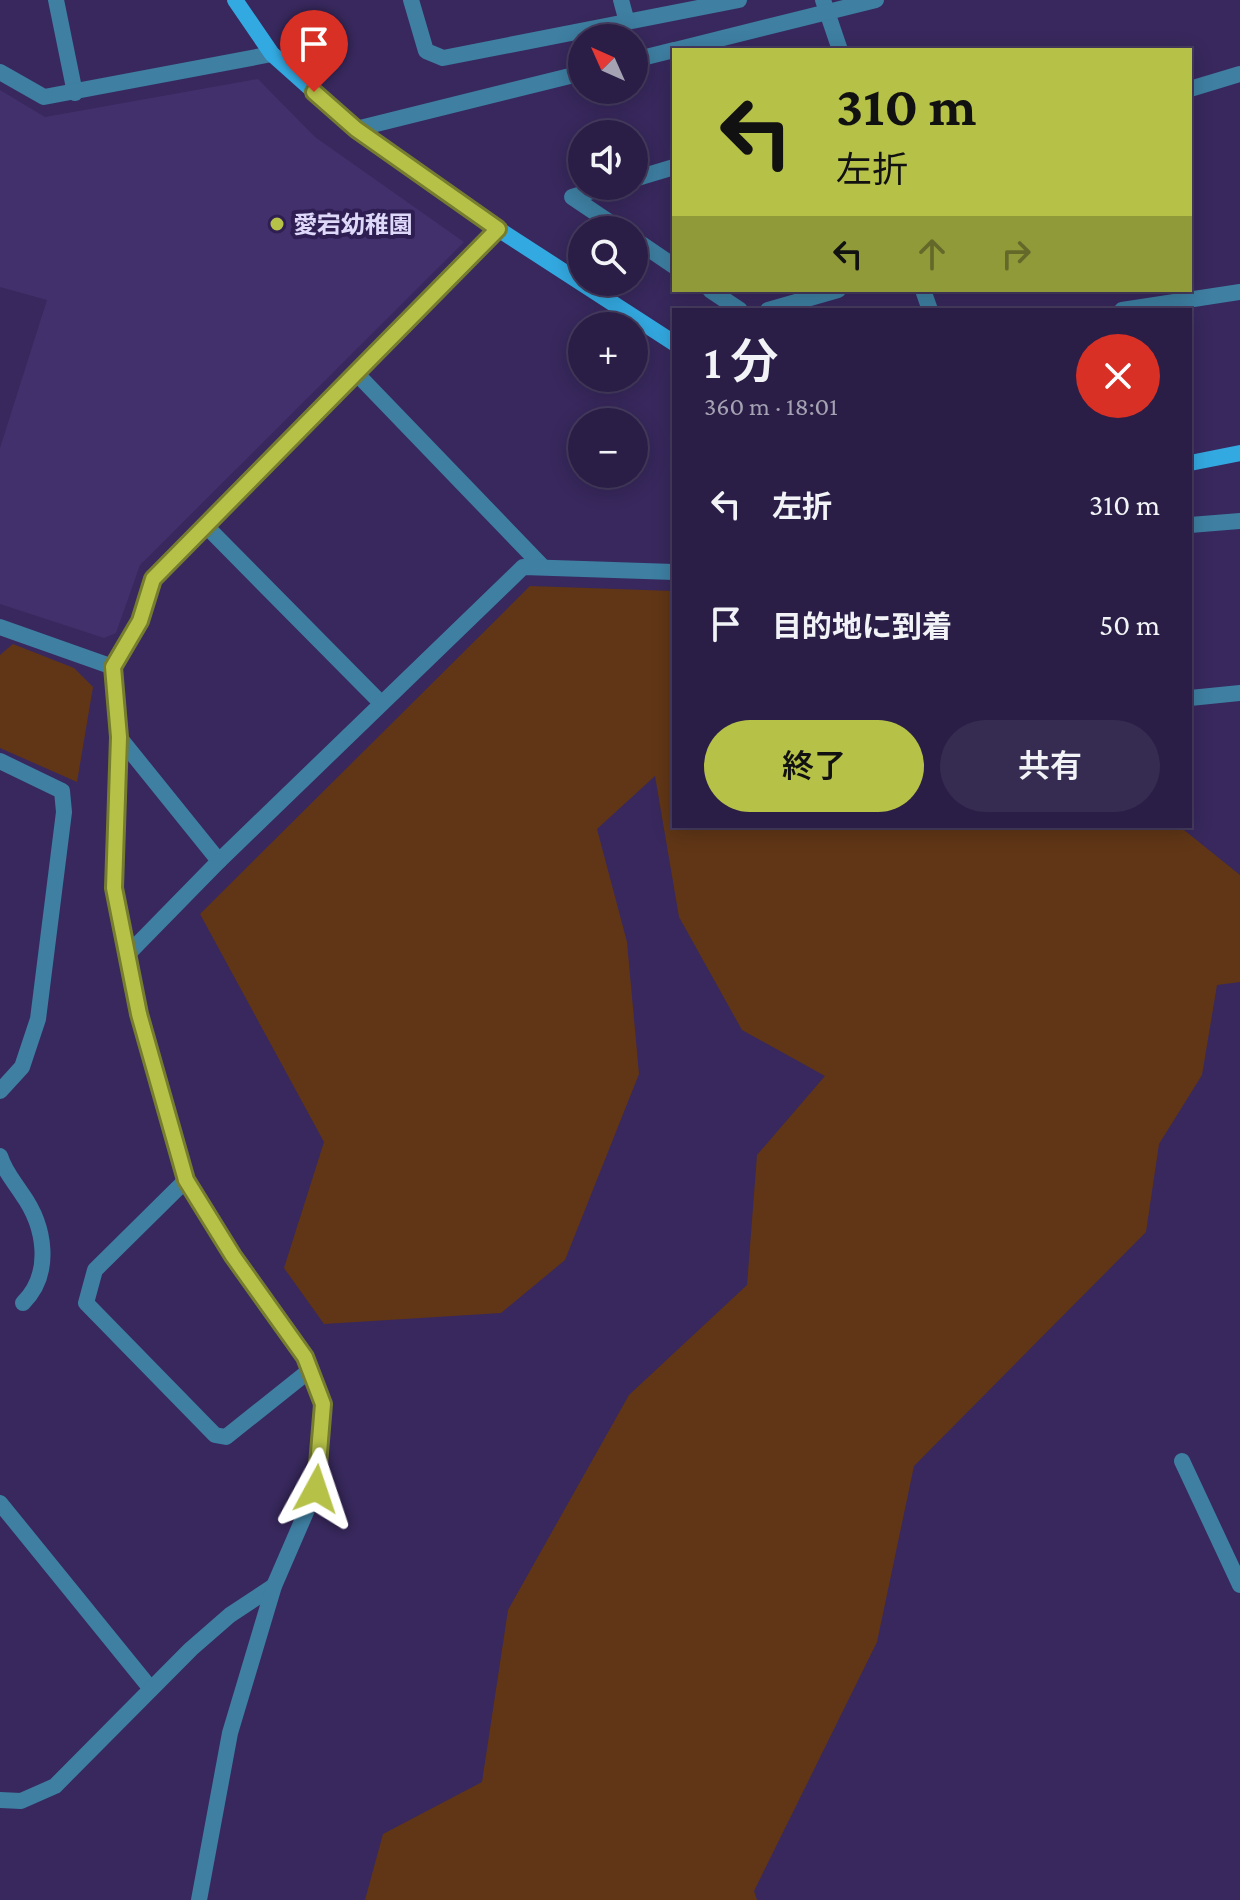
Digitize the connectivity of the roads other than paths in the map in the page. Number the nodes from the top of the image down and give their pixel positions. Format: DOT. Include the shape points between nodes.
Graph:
graph roads {
  1 [pos="56,0"];
  2 [pos="235,0"];
  3 [pos="411,0"];
  4 [pos="621,0"];
  5 [pos="739,0"];
  6 [pos="876,0"];
  7 [pos="825,6"];
  8 [pos="627,22"];
  9 [pos="681,48"];
  10 [pos="839,48"];
  11 [pos="672,50"];
  12 [pos="272,54"];
  13 [pos="648,56"];
  14 [pos="0,72"];
  15 [pos="1240,74"];
  16 [pos="568,76"];
  17 [pos="1192,88"];
  18 [pos="75,93"];
  19 [pos="356,129"];
  20 [pos="672,168"];
  21 [pos="648,175"];
  22 [pos="576,200"];
  23 [pos="600,216"];
  24 [pos="498,229"];
  25 [pos="648,248"];
  26 [pos="672,265"];
  27 [pos="713,292"];
  28 [pos="831,292"];
  29 [pos="1240,292"];
  30 [pos="737,308"];
  31 [pos="775,308"];
  32 [pos="1135,308"];
  33 [pos="672,342"];
  34 [pos="357,374"];
  35 [pos="1240,453"];
  36 [pos="1192,463"];
  37 [pos="1240,521"];
  38 [pos="205,525"];
  39 [pos="1192,525"];
  40 [pos="543,567"];
  41 [pos="672,572"];
  42 [pos="0,627"];
  43 [pos="113,667"];
  44 [pos="1240,693"];
  45 [pos="1192,698"];
  46 [pos="380,702"];
  47 [pos="119,737"];
  48 [pos="0,761"];
  49 [pos="219,861"];
  50 [pos="127,955"];
  51 [pos="0,1091"];
  52 [pos="0,1156"];
  53 [pos="186,1180"];
  54 [pos="23,1303"];
  55 [pos="310,1370"];
  56 [pos="1182,1461"];
  57 [pos="0,1503"];
  58 [pos="1240,1585"];
  59 [pos="274,1586"];
  60 [pos="151,1689"];
  61 [pos="0,1800"];
  62 [pos="199,1900"];
  1 -- 18 [label="street"];
  2 -- 12 [label="street"];
  3 -- 8 [label="street" via="426,51 443,58"];
  4 -- 8 [label="street"];
  5 -- 8 [label="street"];
  6 -- 7 [label="street"];
  7 -- 9 [label="street"];
  7 -- 10 [label="street"];
  11 -- 13 [label="street"];
  12 -- 18 [label="street"];
  12 -- 19 [label="street"];
  14 -- 18 [label="street" via="44,97"];
  15 -- 17 [label="street"];
  16 -- 19 [label="street"];
  19 -- 24 [label="street"];
  20 -- 21 [label="street"];
  22 -- 23 [label="street"];
  24 -- 33 [label="street"];
  24 -- 34 [label="street"];
  25 -- 26 [label="street"];
  27 -- 30 [label="street"];
  28 -- 31 [label="street"];
  29 -- 32 [label="street"];
  34 -- 38 [label="street"];
  34 -- 40 [label="street"];
  35 -- 36 [label="street"];
  37 -- 39 [label="street"];
  38 -- 43 [label="street" via="153,579 140,621"];
  38 -- 46 [label="street"];
  40 -- 41 [label="street"];
  40 -- 46 [label="street" via="523,567"];
  42 -- 43 [label="street"];
  43 -- 47 [label="street"];
  44 -- 45 [label="street"];
  46 -- 49 [label="street"];
  47 -- 49 [label="street"];
  47 -- 50 [label="street" via="114,888"];
  48 -- 51 [label="street" via="62,791 64,812 38,1019 22,1067"];
  49 -- 50 [label="street"];
  50 -- 53 [label="street"];
  52 -- 54 [label="street" via="45,1244 35,1291"];
  53 -- 55 [label="street"];
  53 -- 55 [label="street" via="95,1270 86,1303 215,1435 226,1437"];
  55 -- 59 [label="street" via="323,1404 316,1489"];
  56 -- 58 [label="street"];
  57 -- 60 [label="street"];
  59 -- 60 [label="street" via="230,1615"];
  59 -- 62 [label="street" via="230,1733"];
  60 -- 61 [label="street" via="55,1786 21,1801"];
}
